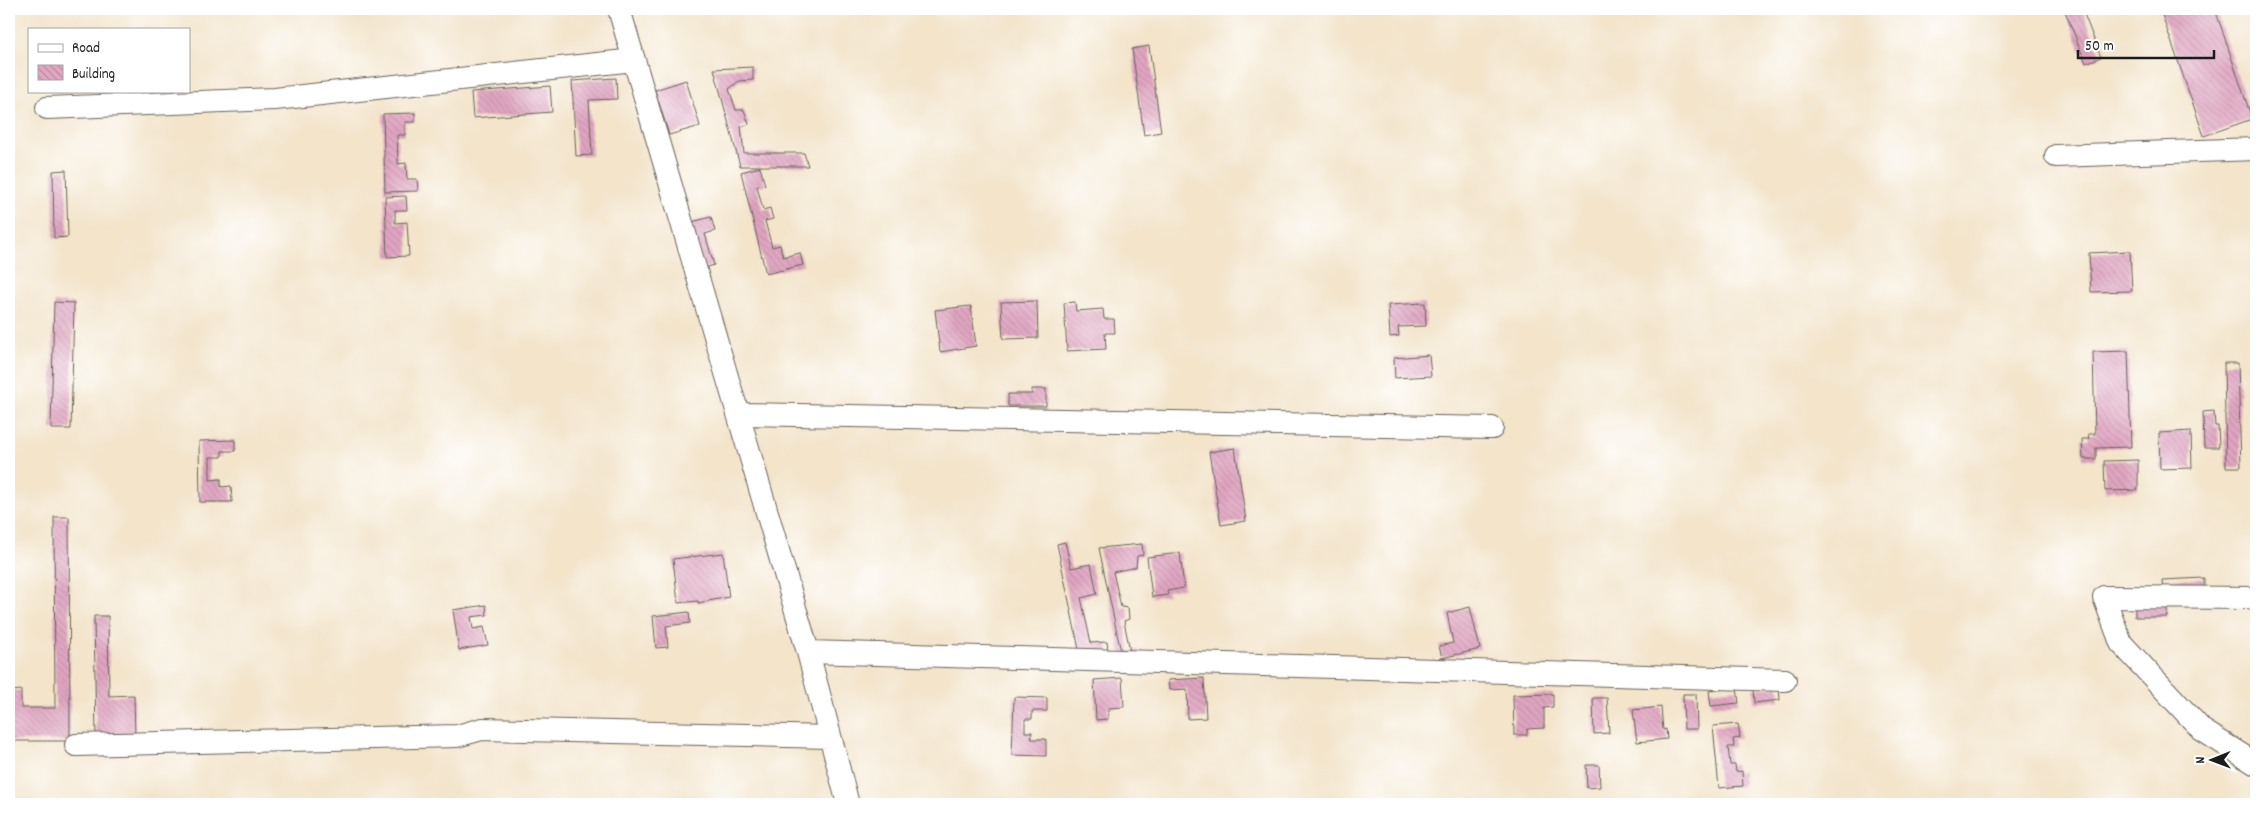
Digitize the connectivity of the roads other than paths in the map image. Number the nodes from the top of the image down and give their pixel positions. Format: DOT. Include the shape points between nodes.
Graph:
graph roads {
  1 [pos="619,9"];
  2 [pos="634,60"];
  3 [pos="47,108"];
  4 [pos="2256,149"];
  5 [pos="2056,156"];
  6 [pos="738,414"];
  7 [pos="1492,428"];
  8 [pos="2256,598"];
  9 [pos="808,652"];
  10 [pos="1785,680"];
  11 [pos="830,737"];
  12 [pos="76,745"];
  13 [pos="2256,764"];
  14 [pos="848,804"];
  1 -- 2 [label="street"];
  2 -- 3 [label="street" via="275,99"];
  2 -- 6 [label="street"];
  4 -- 5 [label="street"];
  6 -- 7 [label="street"];
  6 -- 9 [label="street"];
  8 -- 13 [label="street" via="2104,597 2121,643 2202,730"];
  9 -- 10 [label="street"];
  9 -- 11 [label="street"];
  11 -- 12 [label="street" via="482,729 457,736"];
  11 -- 14 [label="street"];
}
